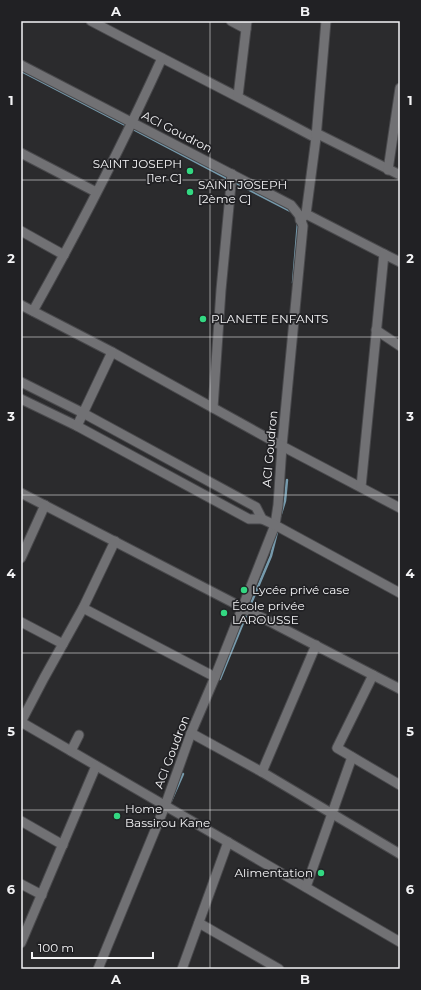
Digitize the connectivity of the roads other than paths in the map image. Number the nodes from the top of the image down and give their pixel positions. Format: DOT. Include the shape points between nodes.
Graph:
graph roads {
  1 [pos="90,21"];
  2 [pos="231,21"];
  3 [pos="326,21"];
  4 [pos="247,25"];
  5 [pos="162,58"];
  6 [pos="21,65"];
  7 [pos="400,88"];
  8 [pos="238,96"];
  9 [pos="399,104"];
  10 [pos="132,123"];
  11 [pos="316,135"];
  12 [pos="21,153"];
  13 [pos="388,170"];
  14 [pos="232,174"];
  15 [pos="400,175"];
  16 [pos="96,192"];
  17 [pos="303,217"];
  18 [pos="21,231"];
  19 [pos="384,254"];
  20 [pos="64,256"];
  21 [pos="400,262"];
  22 [pos="21,305"];
  23 [pos="33,311"];
  24 [pos="376,330"];
  25 [pos="400,346"];
  26 [pos="112,352"];
  27 [pos="21,382"];
  28 [pos="21,399"];
  29 [pos="213,408"];
  30 [pos="83,413"];
  31 [pos="77,426"];
  32 [pos="282,446"];
  33 [pos="361,488"];
  34 [pos="21,493"];
  35 [pos="45,505"];
  36 [pos="400,508"];
  37 [pos="262,519"];
  38 [pos="275,525"];
  39 [pos="115,541"];
  40 [pos="21,558"];
  41 [pos="400,593"];
  42 [pos="243,607"];
  43 [pos="83,608"];
  44 [pos="21,622"];
  45 [pos="63,644"];
  46 [pos="316,645"];
  47 [pos="373,675"];
  48 [pos="215,677"];
  49 [pos="400,689"];
  50 [pos="21,722"];
  51 [pos="191,733"];
  52 [pos="79,735"];
  53 [pos="71,751"];
  54 [pos="352,757"];
  55 [pos="96,766"];
  56 [pos="262,772"];
  57 [pos="400,785"];
  58 [pos="165,806"];
  59 [pos="332,814"];
  60 [pos="21,821"];
  61 [pos="228,842"];
  62 [pos="63,845"];
  63 [pos="400,854"];
  64 [pos="21,884"];
  65 [pos="306,887"];
  66 [pos="42,895"];
  67 [pos="199,923"];
  68 [pos="400,942"];
  69 [pos="21,943"];
  70 [pos="98,969"];
  71 [pos="182,969"];
  72 [pos="280,969"];
  1 -- 5 [label="street"];
  2 -- 4 [label="street"];
  3 -- 11 [label="street"];
  4 -- 8 [label="street"];
  5 -- 8 [label="street"];
  5 -- 10 [label="street"];
  6 -- 10 [label="street, ACI Goudron"];
  7 -- 9 [label="street"];
  8 -- 11 [label="street"];
  9 -- 13 [label="street"];
  10 -- 14 [label="street, ACI Goudron"];
  10 -- 16 [label="street"];
  11 -- 13 [label="street"];
  11 -- 17 [label="street"];
  12 -- 16 [label="street"];
  13 -- 15 [label="street"];
  14 -- 17 [label="street, ACI Goudron" via="290,204"];
  14 -- 29 [label="street"];
  16 -- 20 [label="street"];
  17 -- 19 [label="street"];
  17 -- 32 [label="street, ACI Goudron"];
  18 -- 20 [label="street"];
  19 -- 21 [label="street"];
  19 -- 24 [label="street"];
  20 -- 23 [label="street"];
  22 -- 23 [label="street"];
  23 -- 26 [label="street"];
  24 -- 25 [label="street"];
  24 -- 33 [label="street"];
  26 -- 29 [label="street"];
  26 -- 30 [label="street"];
  27 -- 30 [label="street"];
  28 -- 31 [label="street"];
  29 -- 32 [label="street"];
  30 -- 31 [label="street"];
  30 -- 37 [label="street" via="256,507"];
  31 -- 37 [label="street" via="249,519"];
  32 -- 33 [label="street"];
  32 -- 38 [label="street, ACI Goudron"];
  33 -- 36 [label="street"];
  34 -- 35 [label="street"];
  35 -- 39 [label="street"];
  35 -- 40 [label="street"];
  37 -- 38 [label="street"];
  38 -- 41 [label="street"];
  38 -- 42 [label="street, ACI Goudron"];
  39 -- 42 [label="street"];
  39 -- 43 [label="street"];
  42 -- 46 [label="street"];
  42 -- 48 [label="street, ACI Goudron"];
  43 -- 45 [label="street"];
  43 -- 48 [label="street"];
  44 -- 45 [label="street"];
  45 -- 50 [label="street"];
  46 -- 47 [label="street"];
  46 -- 56 [label="street"];
  47 -- 49 [label="street"];
  47 -- 54 [label="street" via="337,748"];
  48 -- 51 [label="street, ACI Goudron"];
  50 -- 53 [label="street"];
  51 -- 56 [label="street"];
  51 -- 58 [label="street, ACI Goudron"];
  52 -- 53 [label="street"];
  53 -- 55 [label="street"];
  54 -- 57 [label="street"];
  54 -- 59 [label="street"];
  55 -- 58 [label="street"];
  55 -- 62 [label="street"];
  56 -- 59 [label="street"];
  58 -- 61 [label="street"];
  58 -- 70 [label="street, ACI Goudron"];
  59 -- 63 [label="street"];
  59 -- 65 [label="street"];
  60 -- 62 [label="street"];
  61 -- 65 [label="street"];
  61 -- 67 [label="street"];
  62 -- 66 [label="street"];
  64 -- 66 [label="street"];
  65 -- 68 [label="street"];
  66 -- 69 [label="street"];
  67 -- 71 [label="street"];
  67 -- 72 [label="street"];
}
